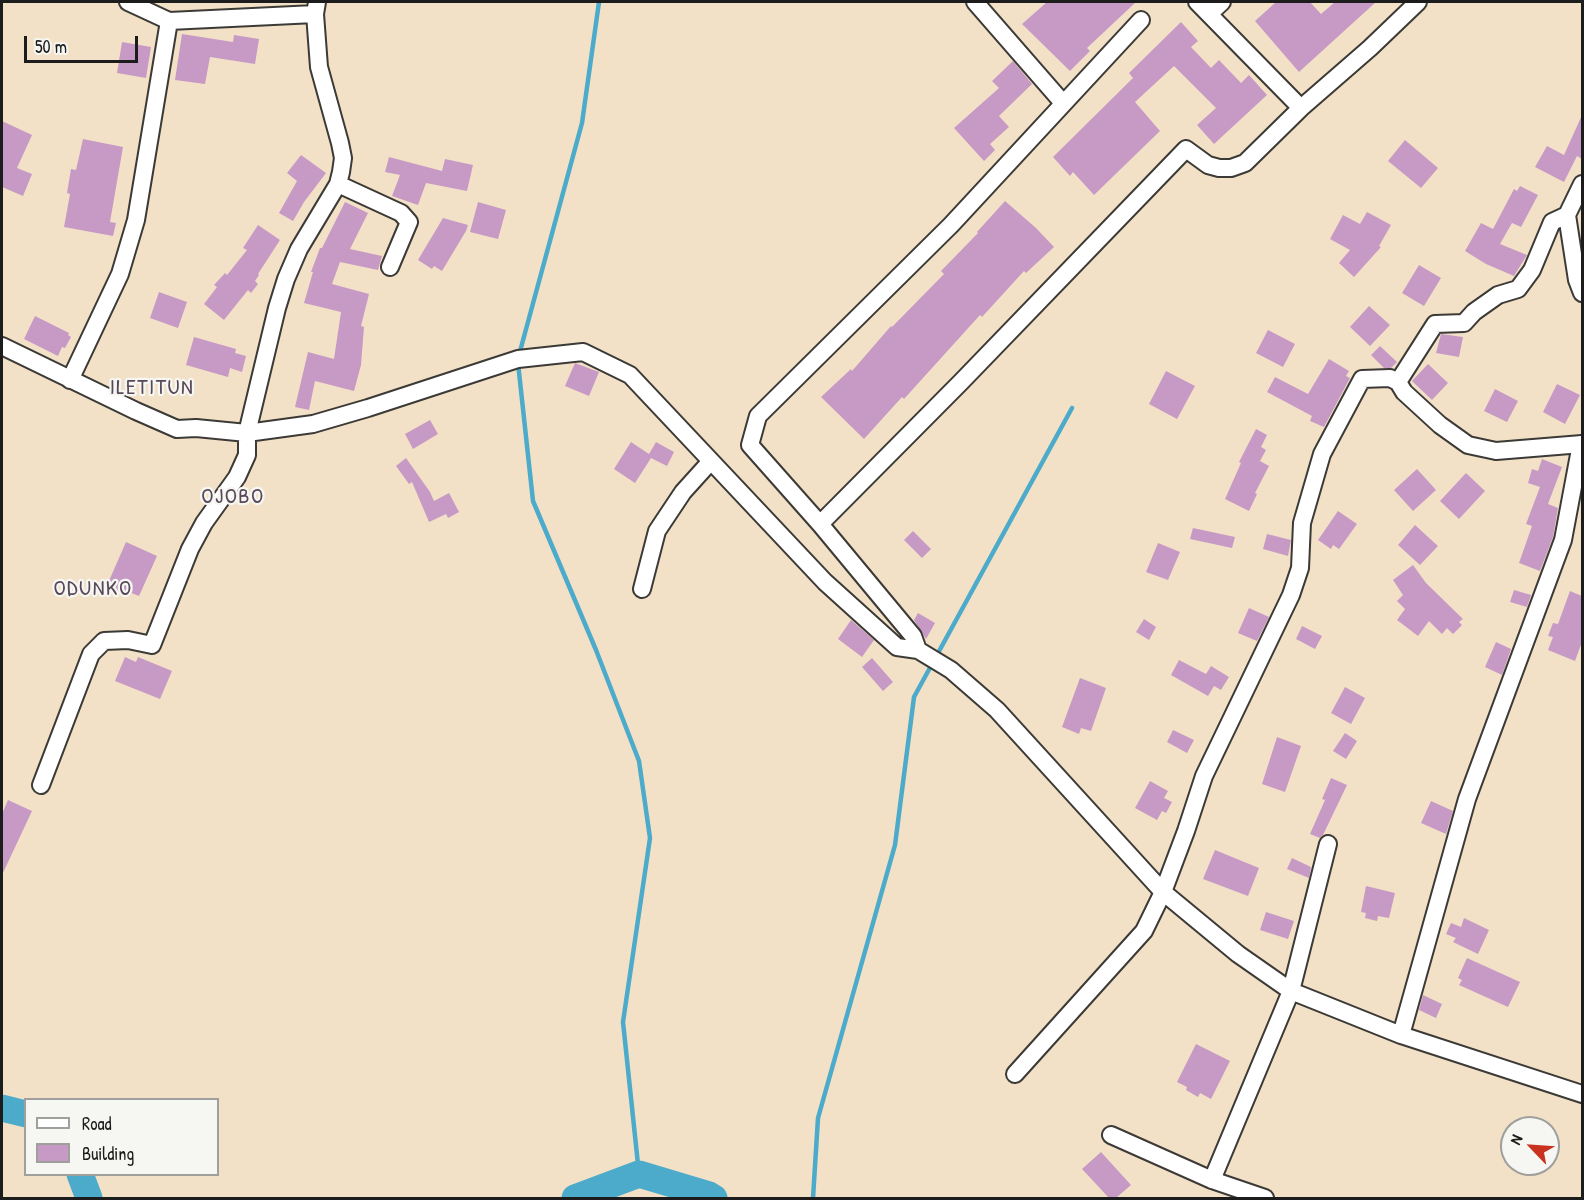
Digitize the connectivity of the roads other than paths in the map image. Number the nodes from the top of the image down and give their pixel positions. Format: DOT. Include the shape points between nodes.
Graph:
graph roads {
  1 [pos="128,2"];
  2 [pos="975,2"];
  3 [pos="1222,2"];
  4 [pos="1418,2"];
  5 [pos="316,8"];
  6 [pos="1203,8"];
  7 [pos="1141,20"];
  8 [pos="169,21"];
  9 [pos="1063,103"];
  10 [pos="1301,108"];
  11 [pos="338,184"];
  12 [pos="1582,184"];
  13 [pos="1567,215"];
  14 [pos="390,267"];
  15 [pos="1582,293"];
  16 [pos="2,346"];
  17 [pos="70,380"];
  18 [pos="1398,382"];
  19 [pos="247,433"];
  20 [pos="1582,444"];
  21 [pos="711,461"];
  22 [pos="820,524"];
  23 [pos="642,589"];
  24 [pos="925,653"];
  25 [pos="41,786"];
  26 [pos="1328,844"];
  27 [pos="1162,892"];
  28 [pos="1291,991"];
  29 [pos="1401,1035"];
  30 [pos="1015,1074"];
  31 [pos="1582,1094"];
  32 [pos="1110,1135"];
  33 [pos="1212,1180"];
  34 [pos="1265,1198"];
  1 -- 8 [label="street"];
  2 -- 9 [label="street"];
  3 -- 6 [label="street"];
  4 -- 10 [label="street"];
  5 -- 8 [label="street"];
  5 -- 11 [label="street" via="318,67 343,158"];
  6 -- 10 [label="street"];
  7 -- 9 [label="street"];
  8 -- 17 [label="street" via="136,220 120,274"];
  9 -- 22 [label="street" via="951,225 758,416 750,445"];
  10 -- 22 [label="street" via="1245,163 1231,168 1208,165 1186,149"];
  11 -- 14 [label="street" via="401,213 409,222"];
  11 -- 19 [label="street" via="299,249 286,279"];
  12 -- 13 [label="street"];
  13 -- 15 [label="street"];
  13 -- 18 [label="street" via="1552,222 1532,270 1518,289 1498,294 1464,323 1435,324"];
  16 -- 17 [label="street"];
  17 -- 19 [label="street" via="177,429"];
  18 -- 20 [label="street" via="1440,425 1468,446 1496,451"];
  18 -- 27 [label="street" via="1390,378 1362,379 1322,454 1302,523 1300,568 1291,595 1204,776"];
  19 -- 21 [label="street" via="313,424 518,360 583,352 630,375"];
  19 -- 25 [label="street" via="247,455 190,549 152,645 104,641 91,654"];
  20 -- 29 [label="street" via="1563,540 1467,799"];
  21 -- 23 [label="street" via="683,492 657,531"];
  21 -- 24 [label="street" via="825,582 877,630 897,647"];
  22 -- 24 [label="street"];
  24 -- 27 [label="street" via="998,710"];
  26 -- 28 [label="street"];
  27 -- 28 [label="street"];
  27 -- 30 [label="street" via="1144,931"];
  28 -- 29 [label="street"];
  28 -- 33 [label="street"];
  29 -- 31 [label="street"];
  32 -- 33 [label="street"];
  33 -- 34 [label="street"];
}
